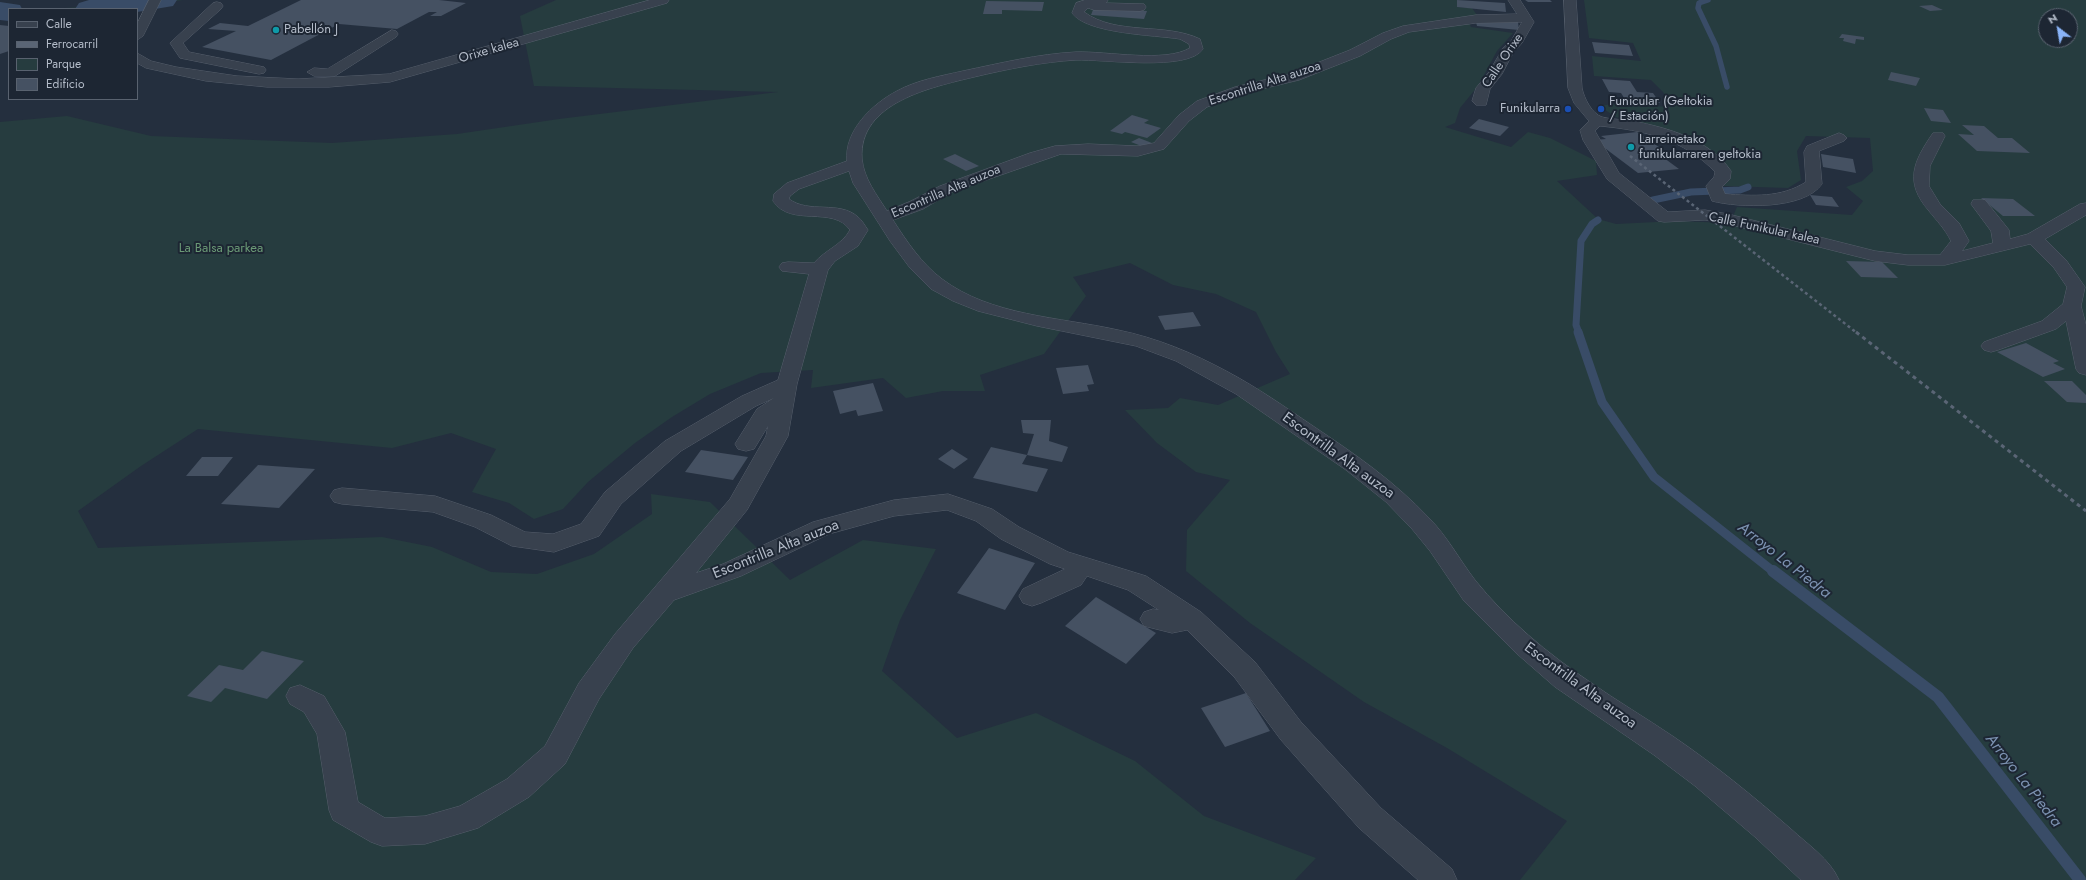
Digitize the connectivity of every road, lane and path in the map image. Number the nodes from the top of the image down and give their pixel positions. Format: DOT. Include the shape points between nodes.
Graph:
graph roads {
  1 [pos="663,0"];
  2 [pos="1102,0"];
  3 [pos="1514,0"];
  4 [pos="1570,0"];
  5 [pos="154,3"];
  6 [pos="1087,3"];
  7 [pos="217,6"];
  8 [pos="1140,7"];
  9 [pos="1525,18"];
  10 [pos="138,34"];
  11 [pos="392,34"];
  12 [pos="138,58"];
  13 [pos="309,80"];
  14 [pos="1481,102"];
  15 [pos="1597,121"];
  16 [pos="1938,136"];
  17 [pos="1839,138"];
  18 [pos="854,164"];
  19 [pos="1979,204"];
  20 [pos="2086,208"];
  21 [pos="884,218"];
  22 [pos="2034,238"];
  23 [pos="2002,246"];
  24 [pos="1945,260"];
  25 [pos="788,268"];
  26 [pos="819,269"];
  27 [pos="2072,306"];
  28 [pos="1991,346"];
  29 [pos="2086,369"];
  30 [pos="785,393"];
  31 [pos="746,444"];
  32 [pos="342,496"];
  33 [pos="1082,565"];
  34 [pos="665,593"];
  35 [pos="1032,596"];
  36 [pos="1153,619"];
  37 [pos="1192,619"];
  38 [pos="300,696"];
  39 [pos="1441,880"];
  40 [pos="1823,880"];
  1 -- 13 [label="street, Orixe kalea" via="390,78 348,83"];
  2 -- 6 [label="street"];
  3 -- 9 [label="street, Calle Orixe"];
  4 -- 15 [label="street" via="1574,50 1572,82 1580,103"];
  5 -- 10 [label="street"];
  6 -- 8 [label="street" via="1094,6"];
  6 -- 18 [label="street, Escontrilla Alta auzoa" via="1080,6 1078,13 1087,20 1106,26 1183,36 1195,42 1197,49 1189,55 1171,58 1098,56 1044,59 913,88 889,102 867,123 856,143"];
  7 -- 13 [label="street" via="176,43 185,55"];
  9 -- 14 [label="street, Calle Orixe" via="1528,22 1516,43 1483,88 1479,101"];
  9 -- 21 [label="street, Escontrilla Alta auzoa" via="1476,19 1407,29 1294,77 1240,90 1202,104 1184,118 1159,146 1138,151 1060,149 946,189 917,205"];
  11 -- 13 [label="street" via="330,73"];
  12 -- 13 [label="street" via="146,64 218,79 264,83"];
  15 -- 17 [label="street" via="1646,128 1691,145 1723,171 1716,192 1746,200 1779,199 1808,189 1814,184 1812,150"];
  15 -- 24 [label="street, Calle Funikular kalea" via="1587,130 1613,176 1664,217 1721,217 1875,256 1908,260"];
  16 -- 24 [label="street" via="1922,166 1921,186 1934,207 1953,227 1960,241"];
  18 -- 21 [label="street, Escontrilla Alta auzoa" via="861,183"];
  18 -- 26 [label="street, Escontrilla Alta auzoa" via="793,186 782,194 780,201 786,207 793,210 835,213 855,223 859,230 852,242 829,257"];
  19 -- 23 [label="street" via="2000,230"];
  20 -- 22 [label="street, Calle Funikular kalea"];
  21 -- 40 [label="street, Escontrilla Alta auzoa" via="915,264 927,276 958,296 1006,313 1146,343 1172,353 1229,382 1299,426 1379,483 1404,506 1436,540 1466,586 1503,626 1537,657 1725,790"];
  22 -- 23 [label="street, Calle Funikular kalea"];
  22 -- 27 [label="street" via="2060,264 2076,287"];
  23 -- 24 [label="street, Calle Funikular kalea"];
  25 -- 26 [label="street"];
  26 -- 30 [label="street, Escontrilla Alta auzoa"];
  27 -- 28 [label="street" via="2049,325"];
  27 -- 29 [label="street"];
  30 -- 31 [label="street" via="765,414"];
  30 -- 32 [label="street" via="749,401 673,446 613,498 590,530 554,543 521,540 435,504"];
  30 -- 34 [label="street, Escontrilla Alta auzoa" via="777,436 739,504"];
  33 -- 34 [label="street, Escontrilla Alta auzoa" via="1059,558 1010,533 984,515 948,502 894,508 821,528 732,570"];
  33 -- 35 [label="street" via="1072,578"];
  33 -- 37 [label="street, Escontrilla Alta auzoa" via="1137,583"];
  34 -- 38 [label="street, Escontrilla Alta auzoa" via="624,641 594,684 555,754 518,788 467,818 432,828 382,832 344,810 331,732 314,704"];
  36 -- 37 [label="street" via="1172,623"];
  37 -- 39 [label="street, Escontrilla Alta auzoa" via="1245,670 1291,731 1370,818"];
}
